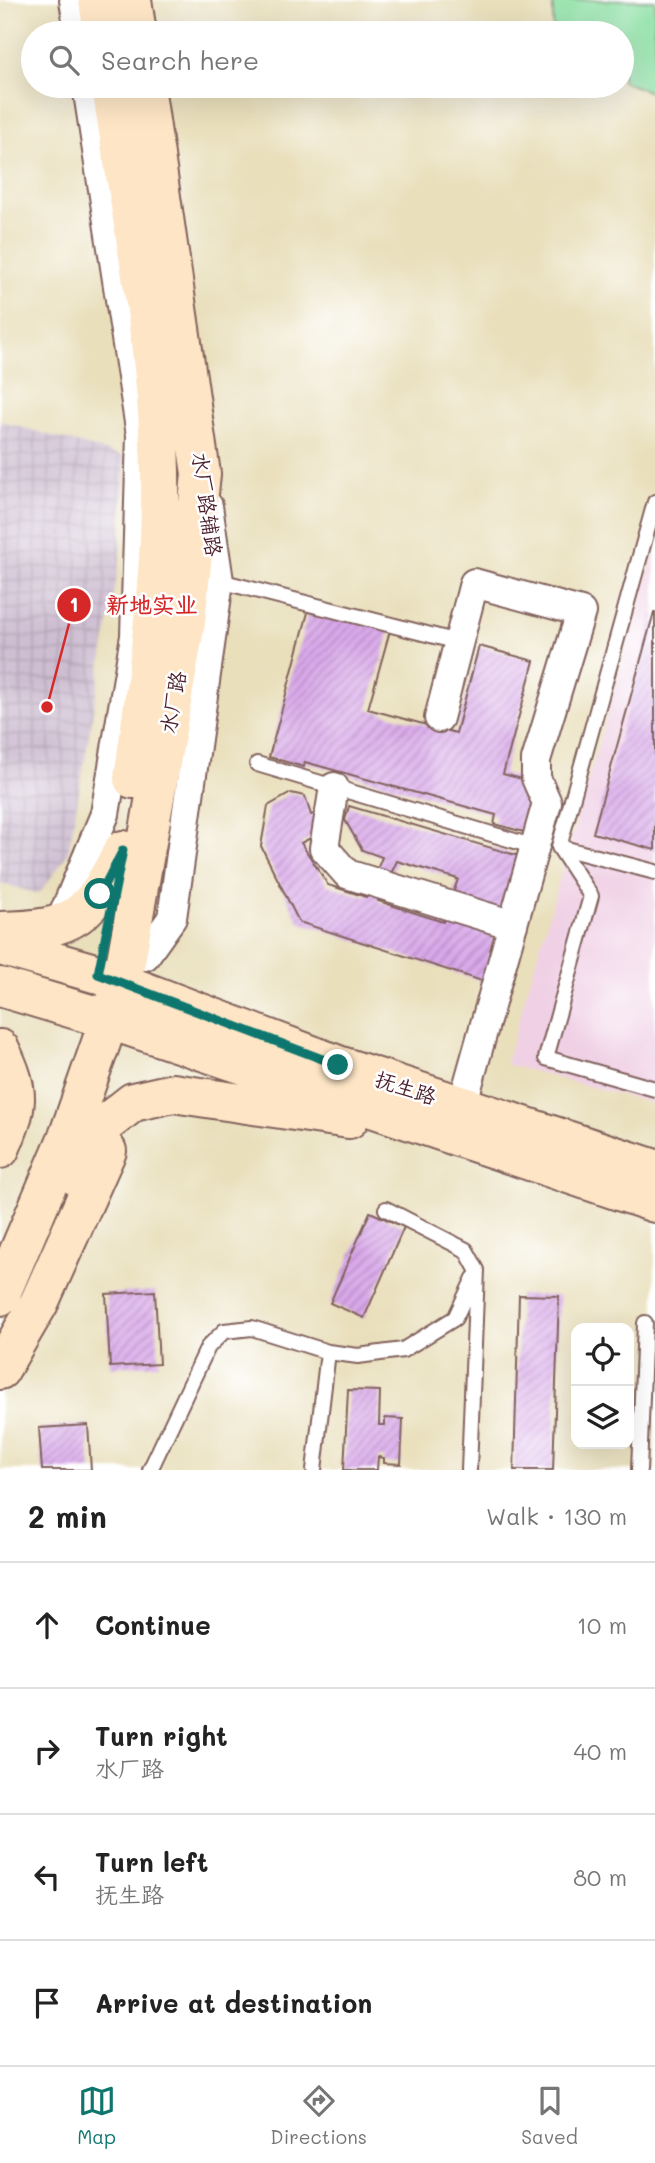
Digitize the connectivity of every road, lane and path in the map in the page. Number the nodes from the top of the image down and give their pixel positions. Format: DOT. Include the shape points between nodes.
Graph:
graph roads {
  1 [pos="74,0"];
  2 [pos="98,0"];
  3 [pos="133,0"];
  4 [pos="77,21"];
  5 [pos="101,21"];
  6 [pos="136,21"];
  7 [pos="89,98"];
  8 [pos="113,98"];
  9 [pos="147,98"];
  10 [pos="655,502"];
  11 [pos="205,578"];
  12 [pos="458,642"];
  13 [pos="439,718"];
  14 [pos="257,764"];
  15 [pos="334,787"];
  16 [pos="547,847"];
  17 [pos="123,850"];
  18 [pos="655,873"];
  19 [pos="59,925"];
  20 [pos="513,925"];
  21 [pos="0,932"];
  22 [pos="0,946"];
  23 [pos="124,960"];
  24 [pos="0,987"];
  25 [pos="98,1016"];
  26 [pos="0,1049"];
  27 [pos="655,1089"];
  28 [pos="173,1093"];
  29 [pos="454,1120"];
  30 [pos="0,1149"];
  31 [pos="655,1169"];
  32 [pos="655,1203"];
  33 [pos="387,1209"];
  34 [pos="0,1233"];
  35 [pos="477,1270"];
  36 [pos="0,1296"];
  37 [pos="0,1323"];
  38 [pos="645,1323"];
  39 [pos="328,1352"];
  40 [pos="0,1370"];
  41 [pos="150,1470"];
  42 [pos="314,1470"];
  43 [pos="469,1470"];
  44 [pos="639,1470"];
  1 -- 4 [label="street"];
  2 -- 5 [label="street"];
  3 -- 6 [label="street"];
  7 -- 19 [label="street" via="141,435 135,623 105,814"];
  8 -- 17 [label="street, 水厂路" via="148,336 160,471 154,626"];
  9 -- 11 [label="street, 水厂路" via="201,474"];
  10 -- 16 [label="lane"];
  11 -- 12 [label="lane"];
  11 -- 23 [label="street, 水厂路" via="186,622"];
  12 -- 13 [label="street"];
  12 -- 16 [label="street" via="474,583 581,612 536,760 536,778 548,803"];
  14 -- 15 [label="lane"];
  15 -- 16 [label="lane"];
  15 -- 20 [label="street" via="324,848 347,874"];
  16 -- 18 [label="lane"];
  16 -- 20 [label="street"];
  16 -- 27 [label="lane" via="591,896 546,1058"];
  17 -- 19 [label="street" via="100,894 86,910"];
  17 -- 23 [label="street, 水厂路"];
  19 -- 21 [label="street"];
  20 -- 29 [label="street"];
  22 -- 23 [label="street, 抚生路"];
  23 -- 25 [label="street, 水厂路"];
  23 -- 29 [label="street, 抚生路" via="162,998 338,1065"];
  24 -- 25 [label="street, 抚生路"];
  25 -- 29 [label="street, 抚生路"];
  25 -- 34 [label="street, 水厂路"];
  25 -- 36 [label="street, 水厂路" via="69,1134"];
  26 -- 30 [label="street" via="17,1102"];
  28 -- 29 [label="street"];
  28 -- 37 [label="street" via="133,1102 86,1147 30,1277"];
  28 -- 40 [label="street" via="114,1137 39,1303"];
  29 -- 31 [label="street, 抚生路"];
  29 -- 32 [label="street, 抚生路"];
  33 -- 35 [label="lane" via="466,1250"];
  35 -- 39 [label="lane" via="455,1318 404,1350 358,1356"];
  35 -- 43 [label="lane"];
  38 -- 44 [label="lane"];
  39 -- 41 [label="lane" via="252,1328 224,1331 208,1347"];
  39 -- 42 [label="lane"];
}
